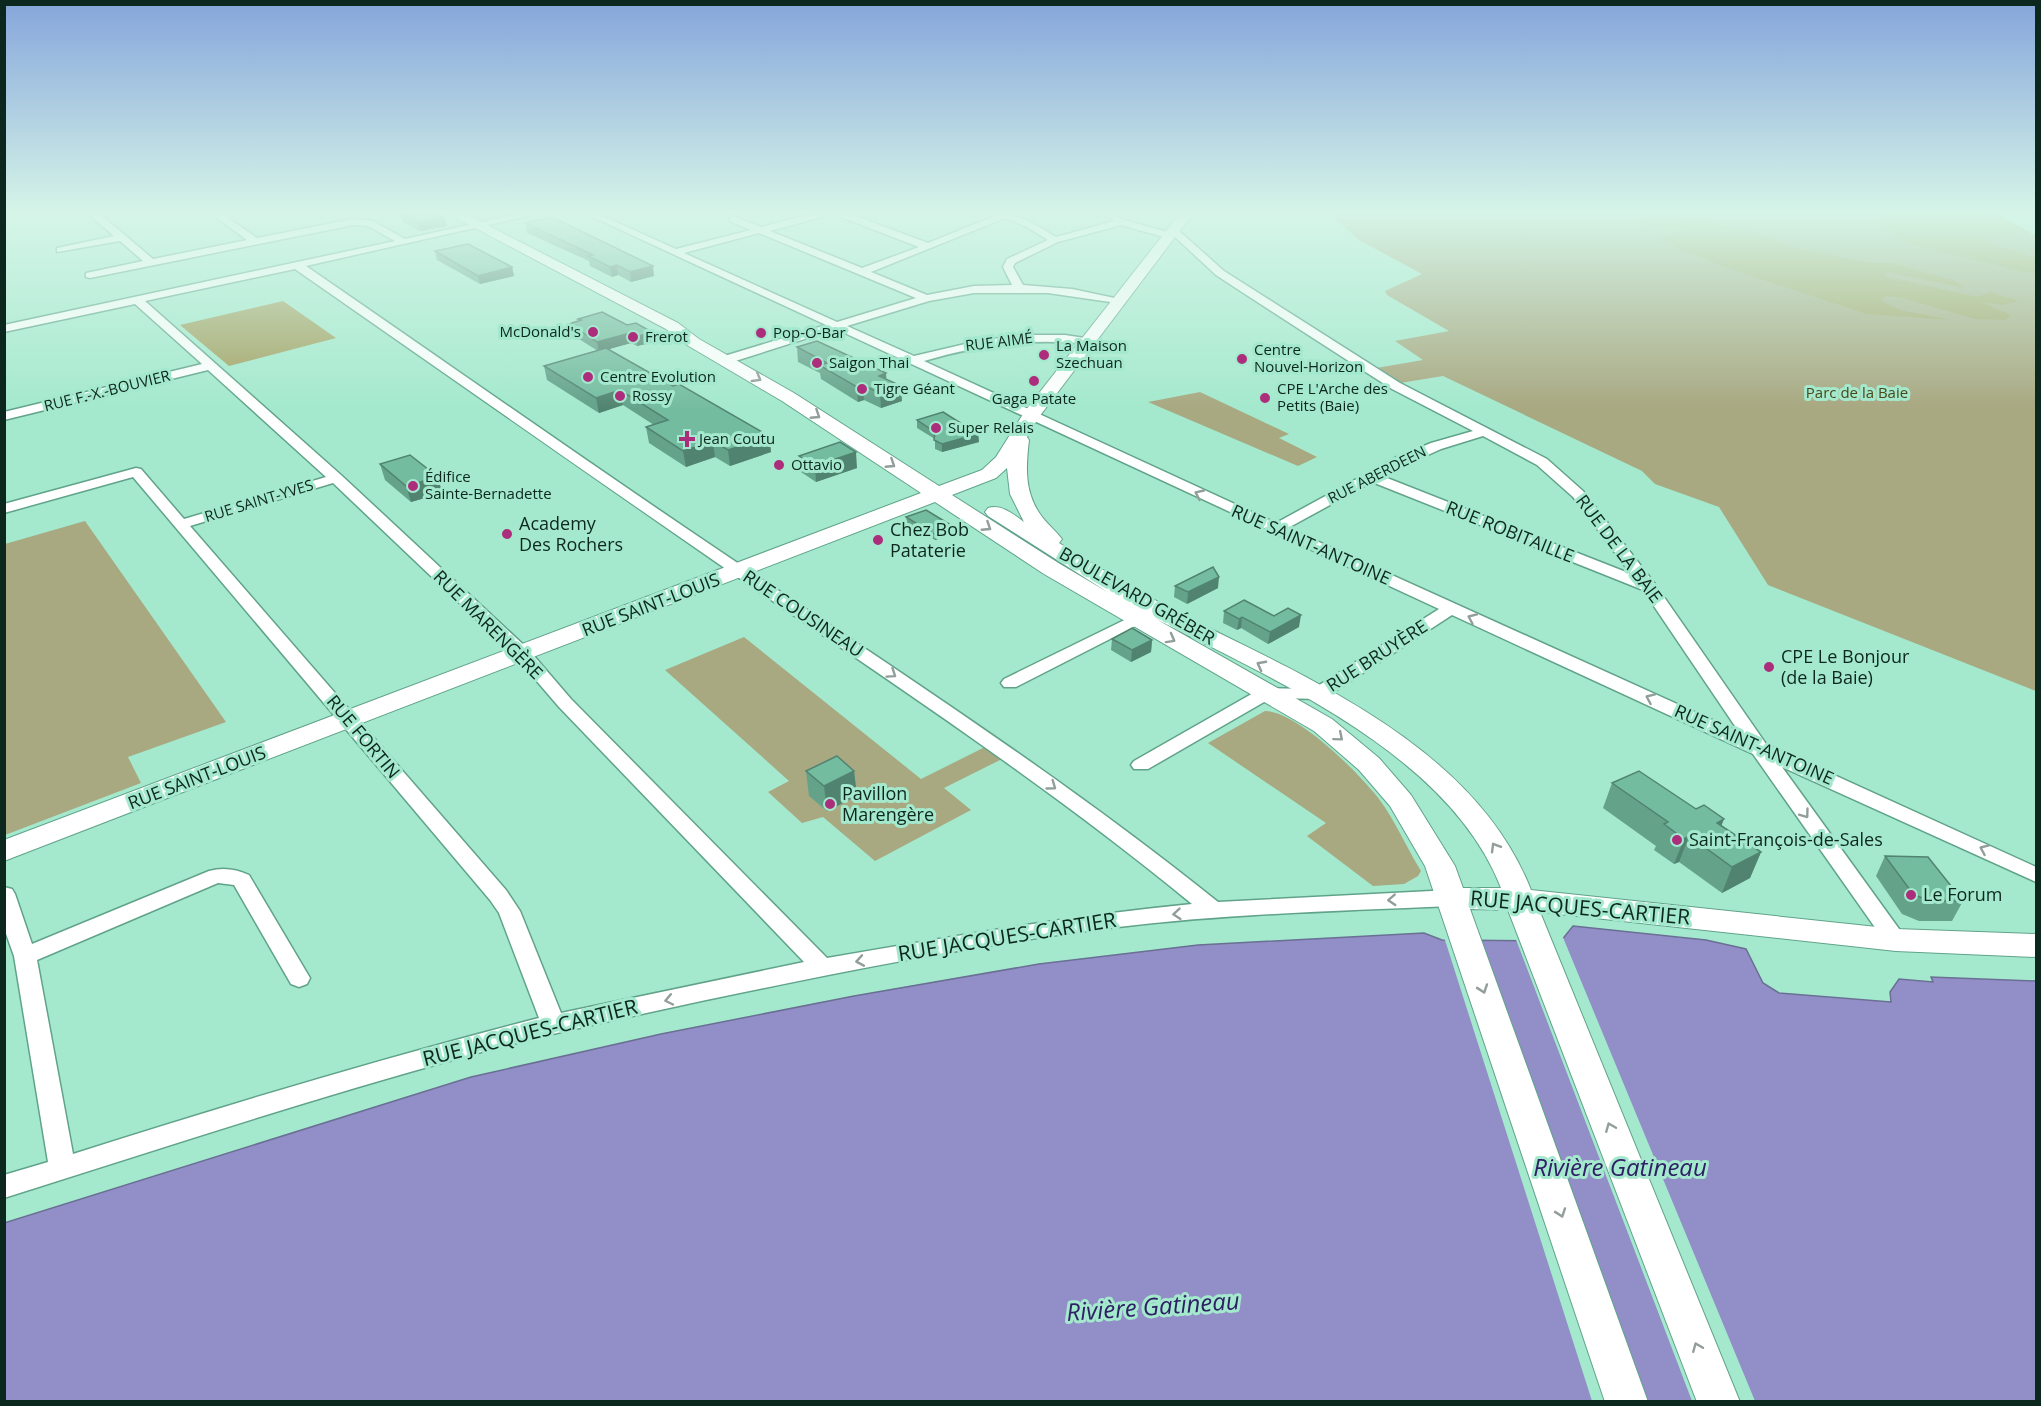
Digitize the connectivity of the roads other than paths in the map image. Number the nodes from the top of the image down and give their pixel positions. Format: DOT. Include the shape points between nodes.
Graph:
graph roads {
  1 [pos="239,278"];
  2 [pos="315,278"];
  3 [pos="578,278"];
  4 [pos="732,278"];
  5 [pos="875,278"];
  6 [pos="1014,278"];
  7 [pos="1139,278"];
  8 [pos="1227,278"];
  9 [pos="1019,288"];
  10 [pos="926,298"];
  11 [pos="137,300"];
  12 [pos="1120,302"];
  13 [pos="837,325"];
  14 [pos="4,329"];
  15 [pos="1087,341"];
  16 [pos="734,357"];
  17 [pos="913,360"];
  18 [pos="210,366"];
  19 [pos="4,417"];
  20 [pos="1026,422"];
  21 [pos="1484,432"];
  22 [pos="1372,477"];
  23 [pos="336,478"];
  24 [pos="947,491"];
  25 [pos="4,509"];
  26 [pos="182,524"];
  27 [pos="1275,529"];
  28 [pos="1077,564"];
  29 [pos="740,571"];
  30 [pos="1648,587"];
  31 [pos="1451,608"];
  32 [pos="1146,614"];
  33 [pos="522,653"];
  34 [pos="1010,683"];
  35 [pos="1268,692"];
  36 [pos="1317,695"];
  37 [pos="348,721"];
  38 [pos="1761,748"];
  39 [pos="1141,765"];
  40 [pos="1817,774"];
  41 [pos="1786,786"];
  42 [pos="4,851"];
  43 [pos="2034,869"];
  44 [pos="4,894"];
  45 [pos="1451,898"];
  46 [pos="1520,899"];
  47 [pos="1213,910"];
  48 [pos="1896,940"];
  49 [pos="2037,945"];
  50 [pos="25,956"];
  51 [pos="822,967"];
  52 [pos="299,978"];
  53 [pos="553,1024"];
  54 [pos="62,1166"];
  55 [pos="4,1186"];
  56 [pos="1627,1401"];
  57 [pos="1719,1401"];
  1 -- 11 [label="street"];
  2 -- 29 [label="street, RUE COUSINEAU"];
  3 -- 16 [label="main road, BOULEVARD GRÉBER" via="672,326 693,342"];
  4 -- 13 [label="street, RUE SAINT-ANTOINE"];
  5 -- 10 [label="street"];
  6 -- 9 [label="street"];
  7 -- 12 [label="main road, RUE SAINT-LOUIS"];
  8 -- 21 [label="street, RUE DE LA BAIE" via="1396,386"];
  9 -- 10 [label="street"];
  9 -- 12 [label="street" via="1082,293"];
  10 -- 13 [label="street"];
  11 -- 14 [label="street"];
  11 -- 18 [label="street, RUE MARENGÈRE"];
  12 -- 15 [label="main road, RUE SAINT-LOUIS"];
  13 -- 16 [label="street"];
  13 -- 17 [label="street, RUE SAINT-ANTOINE"];
  15 -- 17 [label="street, RUE AIMÉ" via="1006,339 964,345"];
  15 -- 20 [label="main road, RUE SAINT-LOUIS"];
  16 -- 24 [label="main road, BOULEVARD GRÉBER" via="788,396"];
  17 -- 20 [label="street, RUE SAINT-ANTOINE"];
  18 -- 19 [label="street, RUE F.-X.-BOUVIER"];
  18 -- 23 [label="street, RUE MARENGÈRE"];
  20 -- 24 [label="main road, RUE SAINT-LOUIS" via="995,470"];
  27 -- 20 [label="street, RUE SAINT-ANTOINE, one-way"];
  20 -- 28 [label="main road" via="1015,472 1022,499 1047,536"];
  21 -- 22 [label="street, RUE ABERDEEN" via="1436,446"];
  21 -- 30 [label="street, RUE DE LA BAIE" via="1542,462 1578,494"];
  22 -- 27 [label="street, RUE ABERDEEN"];
  22 -- 30 [label="street, RUE ROBITAILLE"];
  23 -- 26 [label="street, RUE SAINT-YVES"];
  23 -- 33 [label="street, RUE MARENGÈRE"];
  24 -- 28 [label="main road, BOULEVARD GRÉBER"];
  24 -- 29 [label="main road, RUE SAINT-LOUIS"];
  24 -- 32 [label="main road, BOULEVARD GRÉBER, one-way" via="1052,569"];
  25 -- 26 [label="street, RUE FORTIN" via="136,472"];
  26 -- 37 [label="street, RUE FORTIN"];
  27 -- 31 [label="street, RUE SAINT-ANTOINE"];
  28 -- 32 [label="main road, BOULEVARD GRÉBER"];
  29 -- 33 [label="main road, RUE SAINT-LOUIS"];
  29 -- 47 [label="street, RUE COUSINEAU, one-way" via="1004,751 1127,840"];
  30 -- 38 [label="street, RUE DE LA BAIE"];
  31 -- 36 [label="street, RUE BRUYÈRE"];
  38 -- 31 [label="street, RUE SAINT-ANTOINE, one-way"];
  32 -- 34 [label="street"];
  32 -- 35 [label="main road, BOULEVARD GRÉBER, one-way"];
  36 -- 32 [label="main road, BOULEVARD GRÉBER, one-way"];
  33 -- 37 [label="main road, RUE SAINT-LOUIS"];
  33 -- 51 [label="street, RUE MARENGÈRE" via="565,703"];
  35 -- 36 [label="street, RUE BRUYÈRE"];
  35 -- 39 [label="street"];
  35 -- 45 [label="main road, BOULEVARD GRÉBER, one-way" via="1308,714 1369,764 1425,838"];
  46 -- 36 [label="main road, BOULEVARD GRÉBER, one-way" via="1491,839 1448,788 1372,726"];
  37 -- 42 [label="main road, RUE SAINT-LOUIS"];
  37 -- 53 [label="street, RUE FORTIN" via="509,911"];
  38 -- 40 [label="street, RUE SAINT-ANTOINE"];
  38 -- 41 [label="street, RUE DE LA BAIE"];
  40 -- 41 [label="street" via="1795,776"];
  43 -- 40 [label="street, RUE SAINT-ANTOINE, one-way"];
  41 -- 48 [label="street, RUE DE LA BAIE, one-way"];
  44 -- 50 [label="street"];
  45 -- 46 [label="main road, RUE JACQUES-CARTIER"];
  45 -- 47 [label="street, RUE JACQUES-CARTIER, one-way"];
  45 -- 56 [label="main road, BOULEVARD GRÉBER, one-way"];
  46 -- 48 [label="main road, RUE JACQUES-CARTIER"];
  57 -- 46 [label="main road, BOULEVARD GRÉBER, one-way"];
  47 -- 51 [label="street, RUE JACQUES-CARTIER, one-way" via="1040,929"];
  48 -- 49 [label="main road, RUE JACQUES-CARTIER"];
  50 -- 52 [label="street" via="216,876 232,876 242,880"];
  50 -- 54 [label="street"];
  51 -- 53 [label="street, RUE JACQUES-CARTIER, one-way"];
  53 -- 54 [label="street, RUE JACQUES-CARTIER" via="391,1067"];
  54 -- 55 [label="street, RUE JACQUES-CARTIER"];
}
